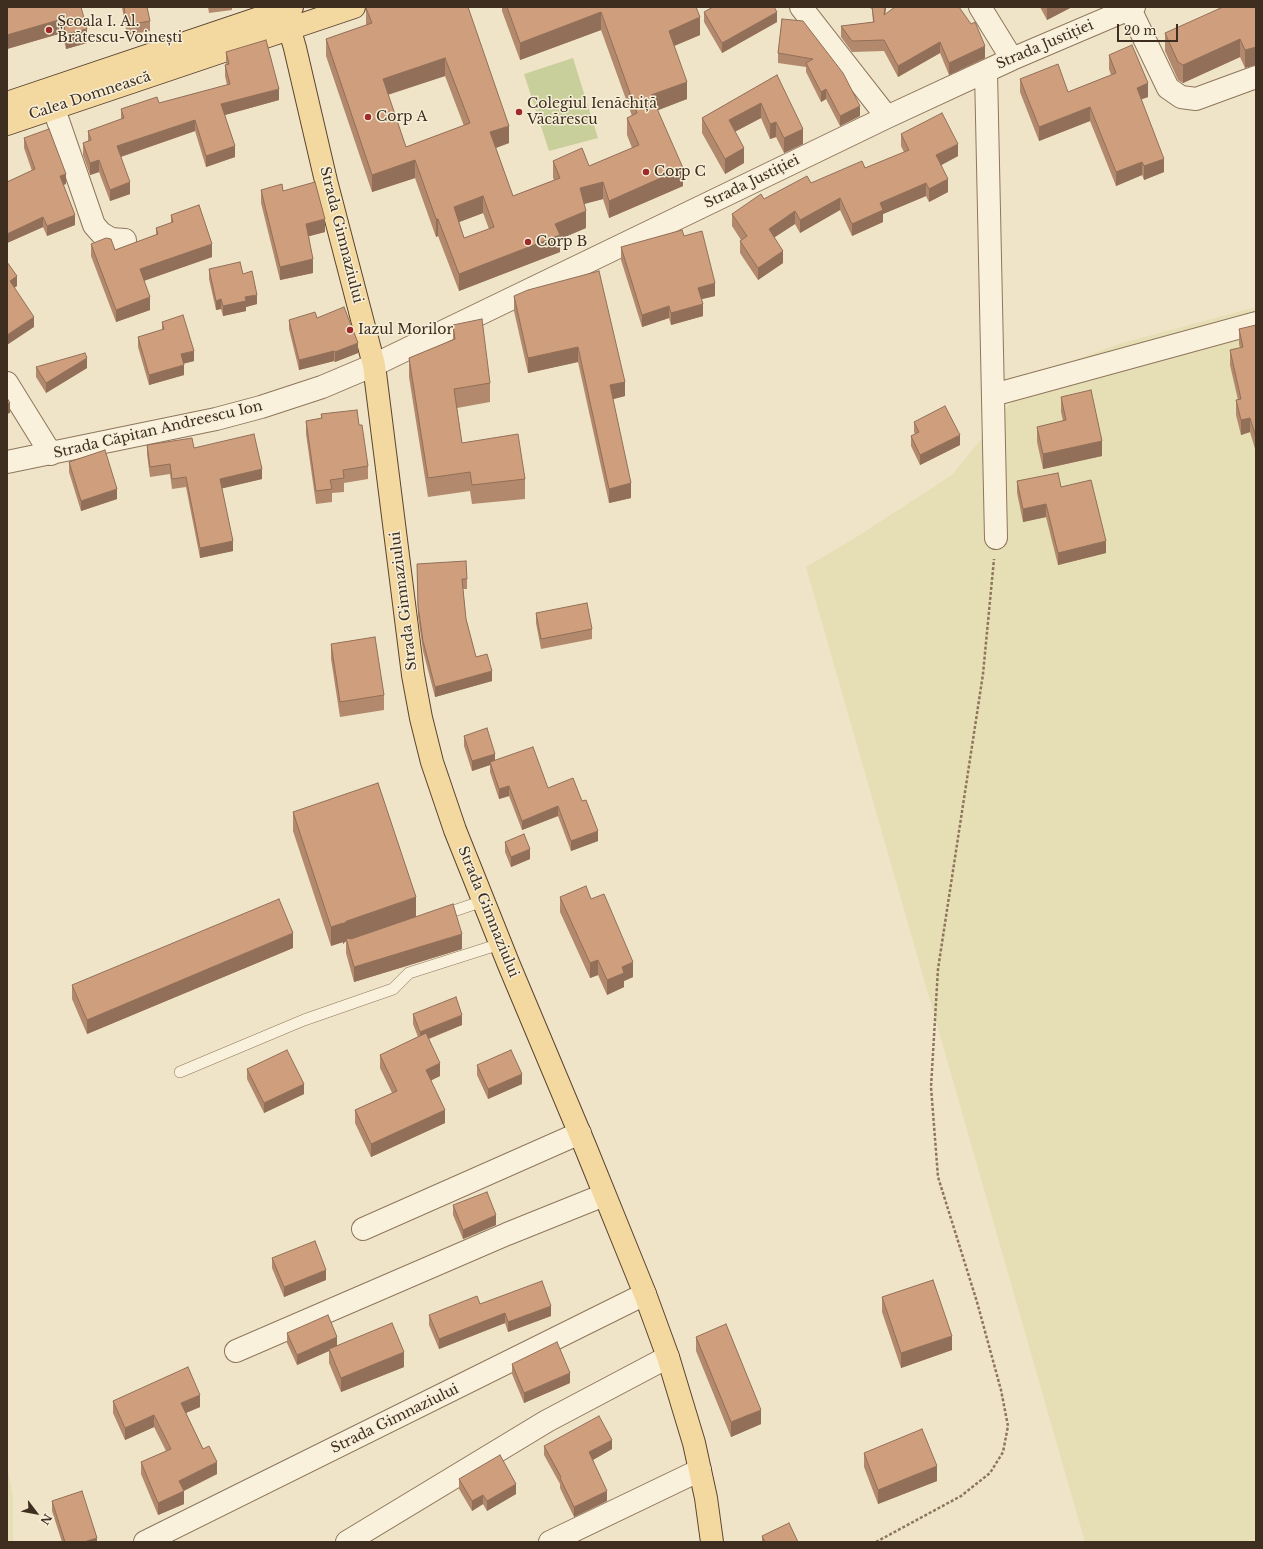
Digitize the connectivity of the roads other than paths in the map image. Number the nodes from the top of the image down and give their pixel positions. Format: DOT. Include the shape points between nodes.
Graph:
graph roads {
  1 [pos="801,7"];
  2 [pos="980,7"];
  3 [pos="350,8"];
  4 [pos="1132,8"];
  5 [pos="290,23"];
  6 [pos="1012,59"];
  7 [pos="986,71"];
  8 [pos="1256,77"];
  9 [pos="51,99"];
  10 [pos="7,104"];
  11 [pos="887,117"];
  12 [pos="7,124"];
  13 [pos="125,240"];
  14 [pos="1256,323"];
  15 [pos="374,365"];
  16 [pos="7,383"];
  17 [pos="993,395"];
  18 [pos="51,454"];
  19 [pos="7,462"];
  20 [pos="996,538"];
  21 [pos="483,901"];
  22 [pos="431,919"];
  23 [pos="500,944"];
  24 [pos="180,1072"];
  25 [pos="580,1134"];
  26 [pos="604,1195"];
  27 [pos="363,1229"];
  28 [pos="645,1294"];
  29 [pos="236,1351"];
  30 [pos="668,1357"];
  31 [pos="700,1470"];
  32 [pos="145,1542"];
  33 [pos="347,1542"];
  34 [pos="550,1542"];
  35 [pos="712,1542"];
  1 -- 11 [label="street"];
  2 -- 6 [label="street"];
  3 -- 5 [label="main road"];
  4 -- 6 [label="street, Strada Justiției"];
  4 -- 8 [label="street" via="1168,88 1181,97 1196,99"];
  5 -- 9 [label="main road, Calea Domnească"];
  5 -- 9 [label="main road, Calea Domnească" via="174,69"];
  5 -- 15 [label="main road, Strada Gimnaziului" via="326,181"];
  6 -- 7 [label="street, Strada Justiției"];
  7 -- 11 [label="street, Strada Justiției"];
  7 -- 17 [label="street"];
  9 -- 10 [label="main road"];
  9 -- 12 [label="main road, Calea Domnească"];
  9 -- 13 [label="street" via="94,225 111,239"];
  11 -- 15 [label="street, Strada Justiției"];
  14 -- 17 [label="street"];
  15 -- 18 [label="street, Strada Căpitan Andreescu Ion" via="322,387 262,407"];
  15 -- 21 [label="main road, Strada Gimnaziului" via="413,675 421,718 432,762 455,830"];
  16 -- 18 [label="street"];
  17 -- 20 [label="street"];
  18 -- 19 [label="street, Strada Căpitan Andreescu Ion"];
  21 -- 22 [label="lane"];
  21 -- 23 [label="main road, Strada Gimnaziului"];
  23 -- 24 [label="lane" via="408,973 393,989 304,1020"];
  23 -- 25 [label="main road, Strada Gimnaziului"];
  25 -- 26 [label="main road, Strada Gimnaziului"];
  25 -- 27 [label="street"];
  26 -- 28 [label="main road, Strada Gimnaziului"];
  26 -- 29 [label="street"];
  28 -- 30 [label="main road, Strada Gimnaziului"];
  28 -- 32 [label="street, Strada Gimnaziului"];
  30 -- 31 [label="main road, Strada Gimnaziului" via="686,1412"];
  30 -- 33 [label="street" via="547,1421"];
  31 -- 34 [label="street"];
  31 -- 35 [label="main road, Strada Gimnaziului"];
}
